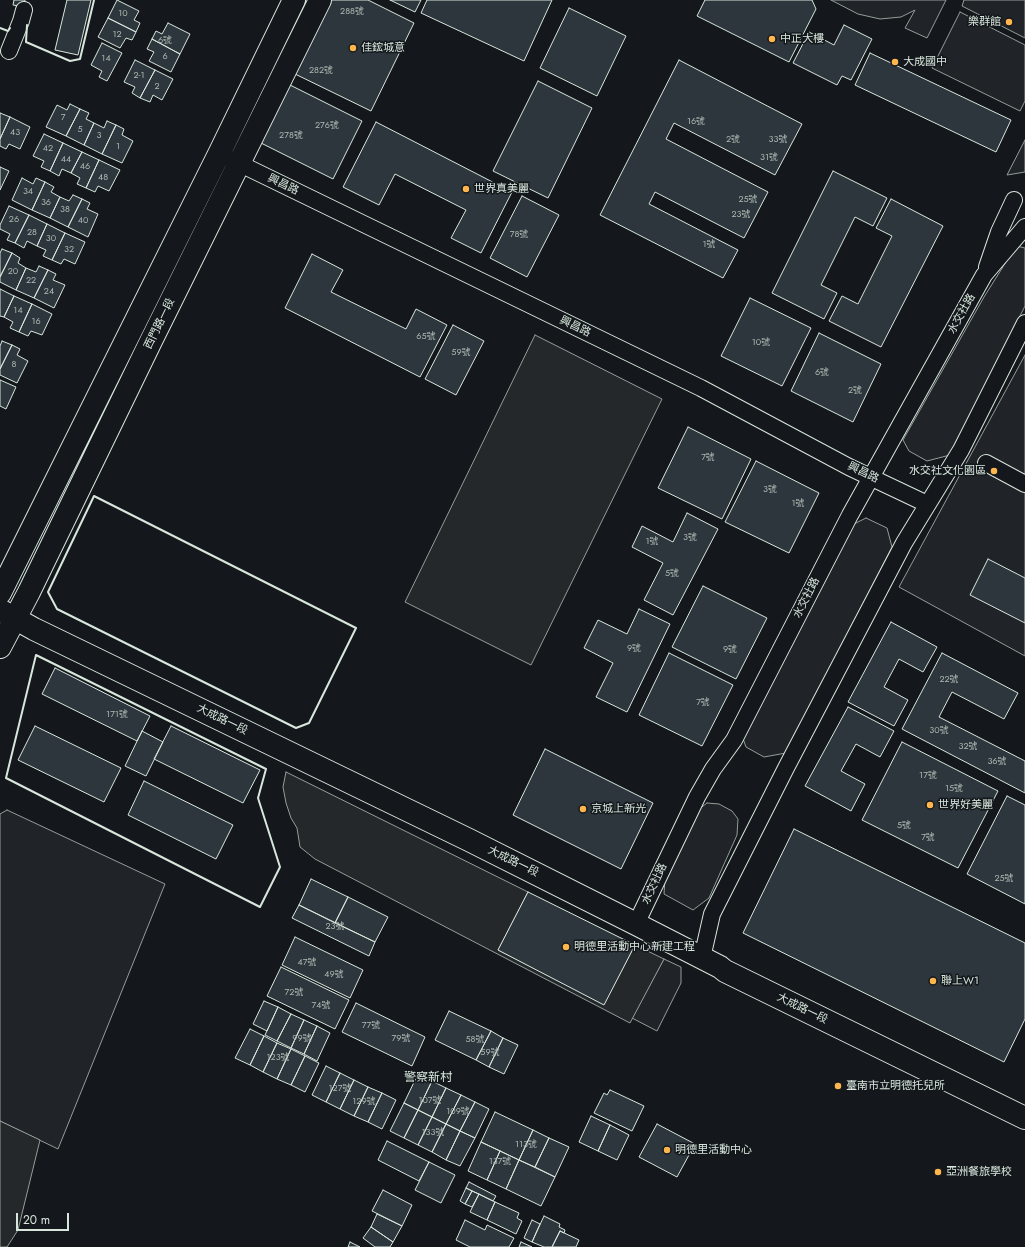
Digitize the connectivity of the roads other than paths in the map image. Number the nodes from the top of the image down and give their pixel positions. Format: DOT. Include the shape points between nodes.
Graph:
graph roads {
  1 [pos="294,0"];
  2 [pos="320,0"];
  3 [pos="24,10"];
  4 [pos="9,52"];
  5 [pos="219,154"];
  6 [pos="239,164"];
  7 [pos="1014,200"];
  8 [pos="1025,228"];
  9 [pos="984,276"];
  10 [pos="1025,323"];
  11 [pos="986,463"];
  12 [pos="872,478"];
  13 [pos="1025,484"];
  14 [pos="927,504"];
  15 [pos="0,593"];
  16 [pos="8,614"];
  17 [pos="0,647"];
  18 [pos="636,924"];
  19 [pos="702,958"];
  20 [pos="1025,1118"];
  1 -- 5 [label="street, 西門路一段"];
  2 -- 6 [label="street, 西門路一段"];
  3 -- 4 [label="street"];
  5 -- 6 [label="street, 興昌路"];
  5 -- 15 [label="street, 西門路一段"];
  6 -- 12 [label="street, 興昌路" via="701,388"];
  6 -- 16 [label="street, 西門路一段"];
  7 -- 9 [label="street, 水交社路" via="999,232"];
  8 -- 9 [label="street, 水交社路"];
  9 -- 12 [label="street, 水交社路"];
  10 -- 14 [label="street" via="961,450"];
  11 -- 13 [label="street"];
  12 -- 14 [label="street, 興昌路"];
  12 -- 18 [label="street, 水交社路" via="850,515 734,740 697,797"];
  14 -- 19 [label="street" via="786,768 712,914"];
  16 -- 17 [label="street, 西門路一段"];
  16 -- 18 [label="street, 大成路一段"];
  18 -- 19 [label="street, 大成路一段"];
  19 -- 20 [label="street, 大成路一段"];
}
